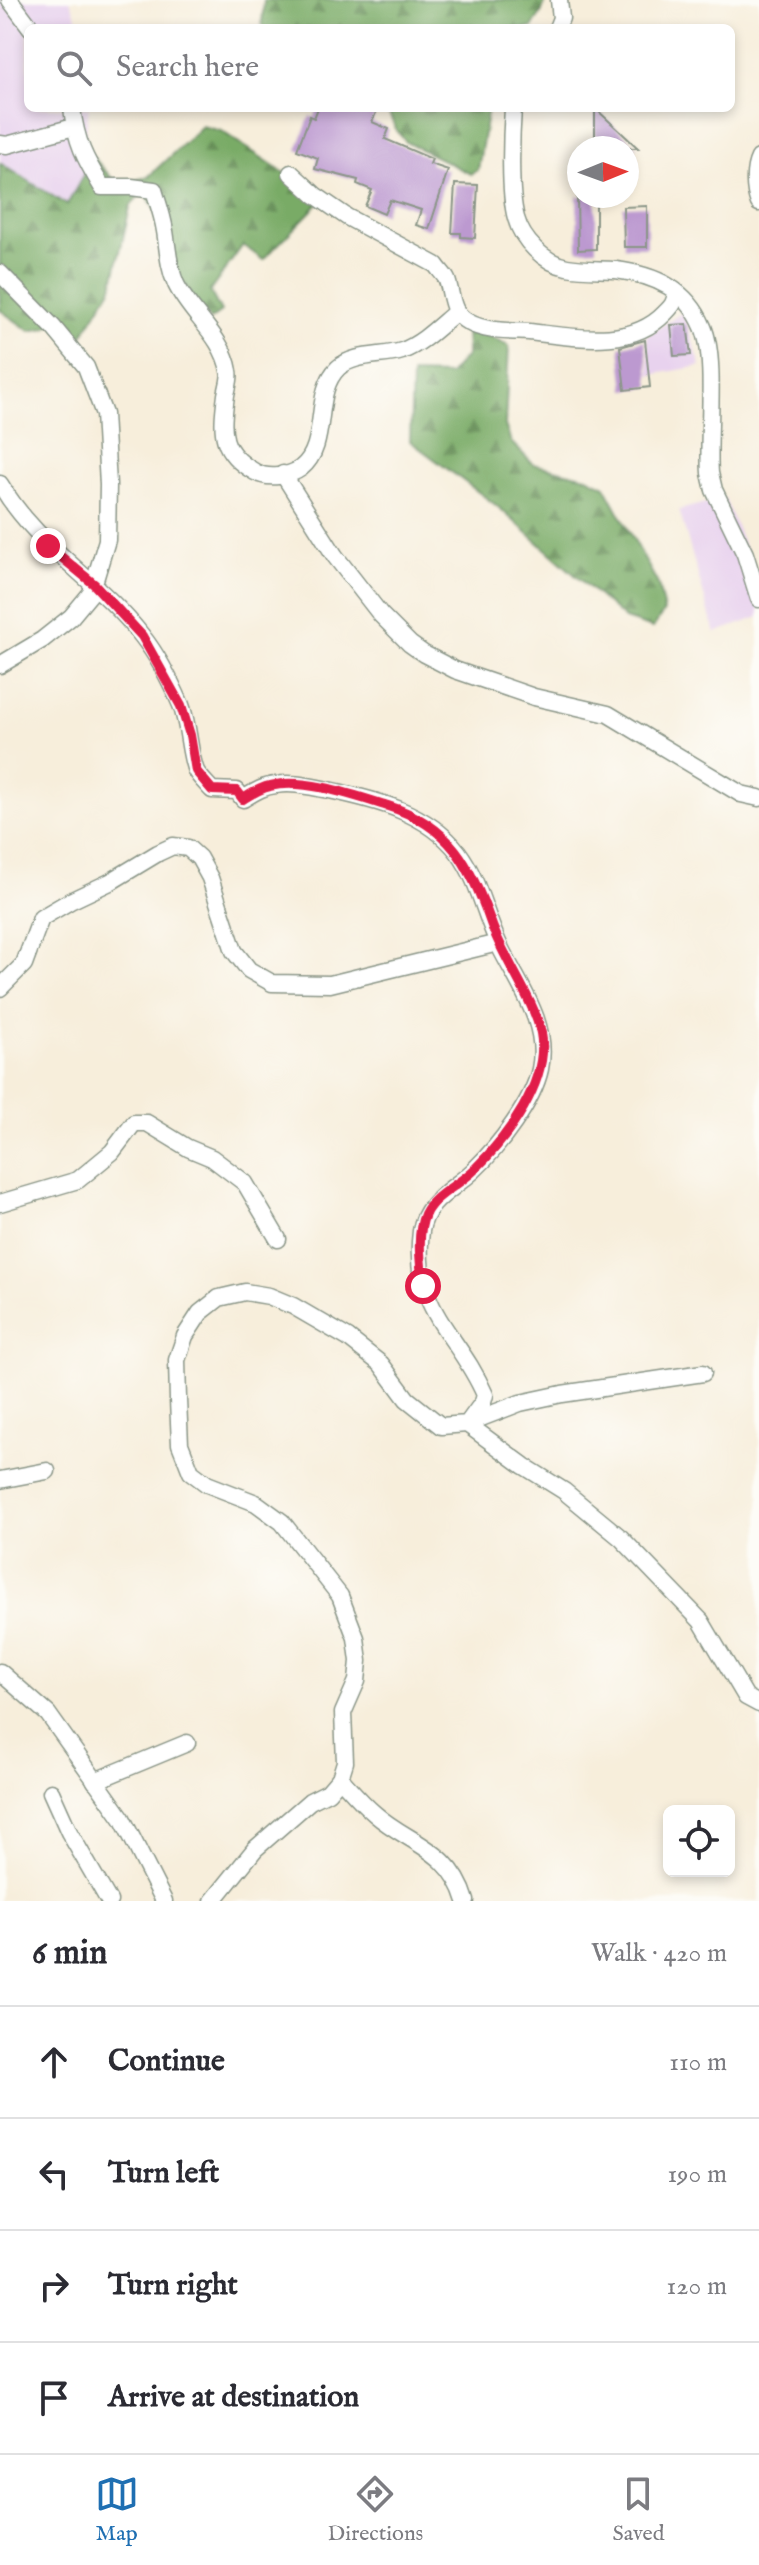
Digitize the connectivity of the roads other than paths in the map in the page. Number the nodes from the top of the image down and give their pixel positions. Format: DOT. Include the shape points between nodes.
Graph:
graph roads {
  1 [pos="10,0"];
  2 [pos="559,0"];
  3 [pos="28,24"];
  4 [pos="559,24"];
  5 [pos="72,112"];
  6 [pos="513,112"];
  7 [pos="74,127"];
  8 [pos="0,144"];
  9 [pos="759,158"];
  10 [pos="291,173"];
  11 [pos="759,203"];
  12 [pos="0,273"];
  13 [pos="676,292"];
  14 [pos="456,312"];
  15 [pos="283,474"];
  16 [pos="0,484"];
  17 [pos="752,555"];
  18 [pos="94,584"];
  19 [pos="759,599"];
  20 [pos="0,665"];
  21 [pos="759,798"];
  22 [pos="498,943"];
  23 [pos="0,988"];
  24 [pos="0,1203"];
  25 [pos="278,1239"];
  26 [pos="703,1373"];
  27 [pos="467,1424"];
  28 [pos="47,1471"];
  29 [pos="0,1480"];
  30 [pos="0,1672"];
  31 [pos="759,1704"];
  32 [pos="187,1743"];
  33 [pos="340,1778"];
  34 [pos="95,1781"];
  35 [pos="51,1792"];
  36 [pos="109,1901"];
  37 [pos="164,1901"];
  38 [pos="213,1901"];
  39 [pos="466,1901"];
  1 -- 3 [label="street"];
  2 -- 4 [label="street"];
  5 -- 7 [label="street"];
  6 -- 13 [label="street" via="513,205 531,245 565,267 636,274"];
  7 -- 8 [label="street"];
  7 -- 15 [label="street" via="102,187 154,190 177,284 216,338 230,373 226,446 237,461 264,477"];
  9 -- 11 [label="street"];
  10 -- 14 [label="street" via="347,217 436,265 447,278"];
  12 -- 18 [label="street" via="86,367 104,414 107,540"];
  13 -- 14 [label="street" via="674,304 659,320 624,336 583,338 487,328"];
  13 -- 17 [label="street" via="705,329 714,490"];
  14 -- 15 [label="street" via="411,347 340,366 328,386 310,456 295,472"];
  15 -- 21 [label="street" via="335,556 381,615 424,654 534,697 608,714 741,794"];
  16 -- 18 [label="street" via="17,513 48,546"];
  17 -- 19 [label="street"];
  18 -- 20 [label="street" via="71,617"];
  18 -- 22 [label="street" via="142,636 163,672 181,706 196,771 212,790 237,791 243,799 266,786 294,783 366,799 421,819 443,836 470,871"];
  22 -- 23 [label="street" via="330,984 272,983 249,970 234,951 199,858 188,848 173,846 41,918 24,964"];
  22 -- 27 [label="street" via="537,1021 540,1070 508,1130 474,1171 433,1203 421,1231 423,1286 432,1310 485,1395"];
  24 -- 25 [label="street" via="78,1180 112,1152 134,1123 147,1123 212,1158 245,1183"];
  26 -- 27 [label="street" via="520,1403"];
  27 -- 31 [label="street" via="621,1538 701,1621 746,1697"];
  27 -- 33 [label="street" via="441,1426 348,1338 269,1296 245,1292 219,1298 200,1313 185,1336 177,1360 178,1400 180,1444 191,1472 256,1503 282,1522 340,1596 350,1618 359,1661 343,1713 345,1762"];
  28 -- 29 [label="street"];
  30 -- 34 [label="street" via="48,1714"];
  32 -- 34 [label="street"];
  33 -- 38 [label="street" via="255,1849"];
  33 -- 39 [label="street" via="376,1815 427,1846 460,1882"];
  34 -- 37 [label="street" via="122,1818"];
  35 -- 36 [label="street"];
}
